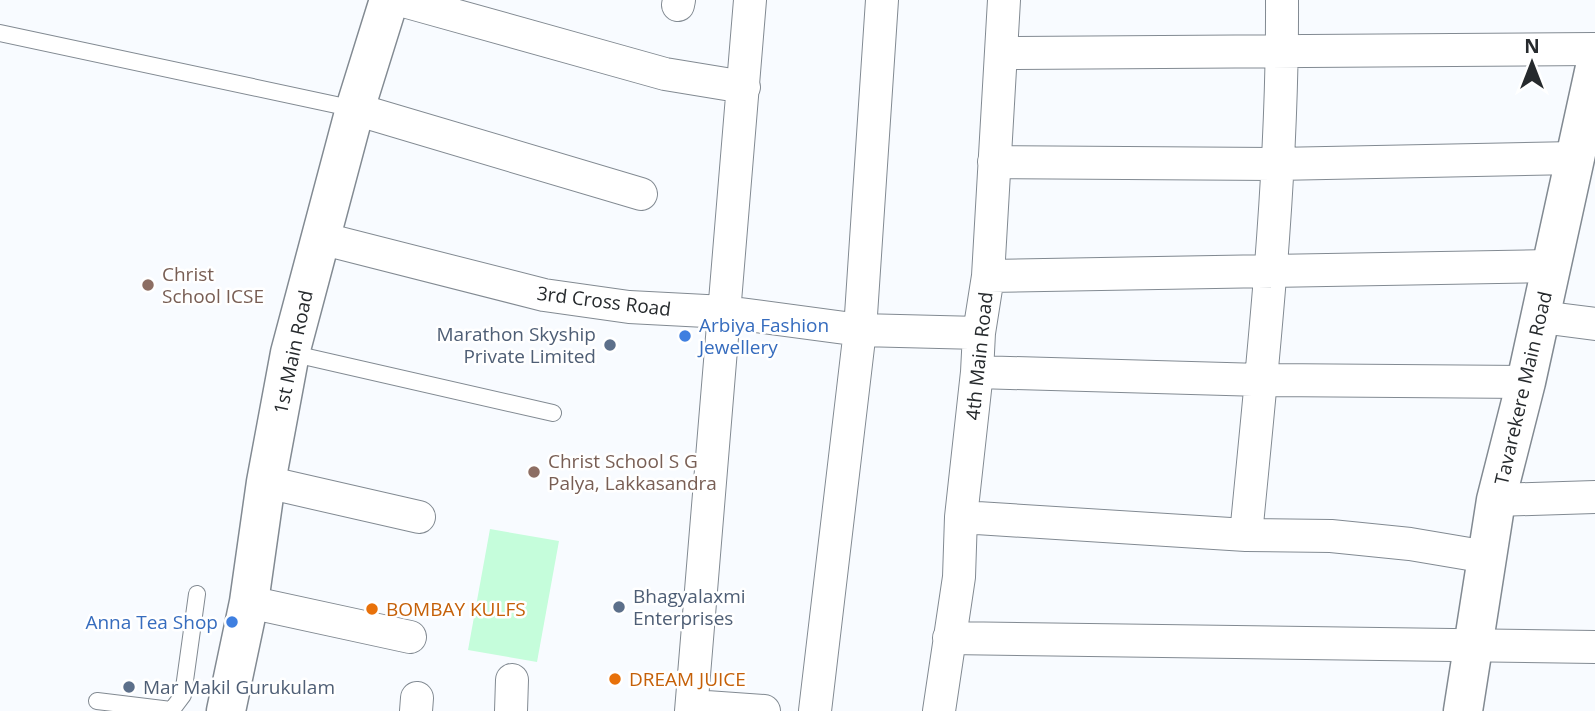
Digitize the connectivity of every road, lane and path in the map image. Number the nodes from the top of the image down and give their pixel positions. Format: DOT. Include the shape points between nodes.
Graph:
graph roads {
  1 [pos="389,0"];
  2 [pos="400,0"];
  3 [pos="750,0"];
  4 [pos="882,0"];
  5 [pos="1004,0"];
  6 [pos="1282,0"];
  7 [pos="0,33"];
  8 [pos="1595,48"];
  9 [pos="1282,50"];
  10 [pos="1001,53"];
  11 [pos="1595,67"];
  12 [pos="744,87"];
  13 [pos="355,109"];
  14 [pos="1575,158"];
  15 [pos="994,162"];
  16 [pos="1276,164"];
  17 [pos="641,194"];
  18 [pos="320,238"];
  19 [pos="1552,266"];
  20 [pos="1271,269"];
  21 [pos="988,276"];
  22 [pos="725,312"];
  23 [pos="1541,317"];
  24 [pos="1595,324"];
  25 [pos="860,330"];
  26 [pos="979,332"];
  27 [pos="290,354"];
  28 [pos="977,372"];
  29 [pos="1261,380"];
  30 [pos="1526,382"];
  31 [pos="553,413"];
  32 [pos="266,482"];
  33 [pos="1595,497"];
  34 [pos="1496,500"];
  35 [pos="419,517"];
  36 [pos="961,517"];
  37 [pos="1246,535"];
  38 [pos="1488,557"];
  39 [pos="197,594"];
  40 [pos="249,602"];
  41 [pos="410,638"];
  42 [pos="949,638"];
  43 [pos="1473,646"];
  44 [pos="1595,647"];
  45 [pos="97,701"];
  46 [pos="691,708"];
  47 [pos="171,710"];
  48 [pos="226,711"];
  49 [pos="764,711"];
  50 [pos="815,711"];
  51 [pos="939,711"];
  52 [pos="1463,711"];
  1 -- 13 [label="street, 1st Main Road"];
  2 -- 12 [label="street" via="665,74"];
  3 -- 12 [label="street"];
  4 -- 25 [label="street"];
  5 -- 10 [label="street, 4th Main Road"];
  6 -- 9 [label="street"];
  7 -- 13 [label="lane"];
  8 -- 9 [label="street"];
  9 -- 10 [label="street"];
  9 -- 16 [label="street"];
  10 -- 15 [label="street, 4th Main Road"];
  11 -- 14 [label="street, Tavarekere Main Road"];
  12 -- 22 [label="street"];
  13 -- 17 [label="street"];
  13 -- 18 [label="street, 1st Main Road"];
  14 -- 16 [label="street"];
  14 -- 19 [label="street, Tavarekere Main Road"];
  15 -- 16 [label="street"];
  15 -- 21 [label="street, 4th Main Road"];
  16 -- 20 [label="street"];
  18 -- 22 [label="street, 3rd Cross Road" via="544,295 629,307"];
  18 -- 27 [label="street, 1st Main Road"];
  19 -- 20 [label="street"];
  19 -- 23 [label="street, Tavarekere Main Road"];
  20 -- 21 [label="street"];
  20 -- 29 [label="street"];
  21 -- 26 [label="street, 4th Main Road"];
  22 -- 25 [label="street, 3rd Cross Road"];
  22 -- 46 [label="street"];
  23 -- 24 [label="street"];
  23 -- 30 [label="street, Tavarekere Main Road"];
  25 -- 26 [label="street, 3rd Cross Road"];
  25 -- 50 [label="street"];
  26 -- 28 [label="street, 4th Main Road"];
  27 -- 31 [label="lane"];
  27 -- 32 [label="street, 1st Main Road"];
  28 -- 29 [label="street"];
  28 -- 36 [label="street, 4th Main Road"];
  29 -- 30 [label="street"];
  29 -- 37 [label="street"];
  30 -- 34 [label="street, Tavarekere Main Road"];
  32 -- 35 [label="street"];
  32 -- 40 [label="street, 1st Main Road"];
  33 -- 34 [label="street"];
  34 -- 38 [label="street, Tavarekere Main Road"];
  36 -- 37 [label="street"];
  36 -- 42 [label="street, 4th Main Road" via="959,577"];
  37 -- 38 [label="street" via="1331,536"];
  38 -- 43 [label="street, Tavarekere Main Road"];
  39 -- 47 [label="lane" via="183,695"];
  40 -- 41 [label="street"];
  40 -- 48 [label="street, 1st Main Road"];
  42 -- 43 [label="street"];
  42 -- 51 [label="street, 4th Main Road"];
  43 -- 44 [label="street"];
  43 -- 52 [label="street, Tavarekere Main Road"];
  45 -- 47 [label="lane"];
  46 -- 49 [label="street"];
}
